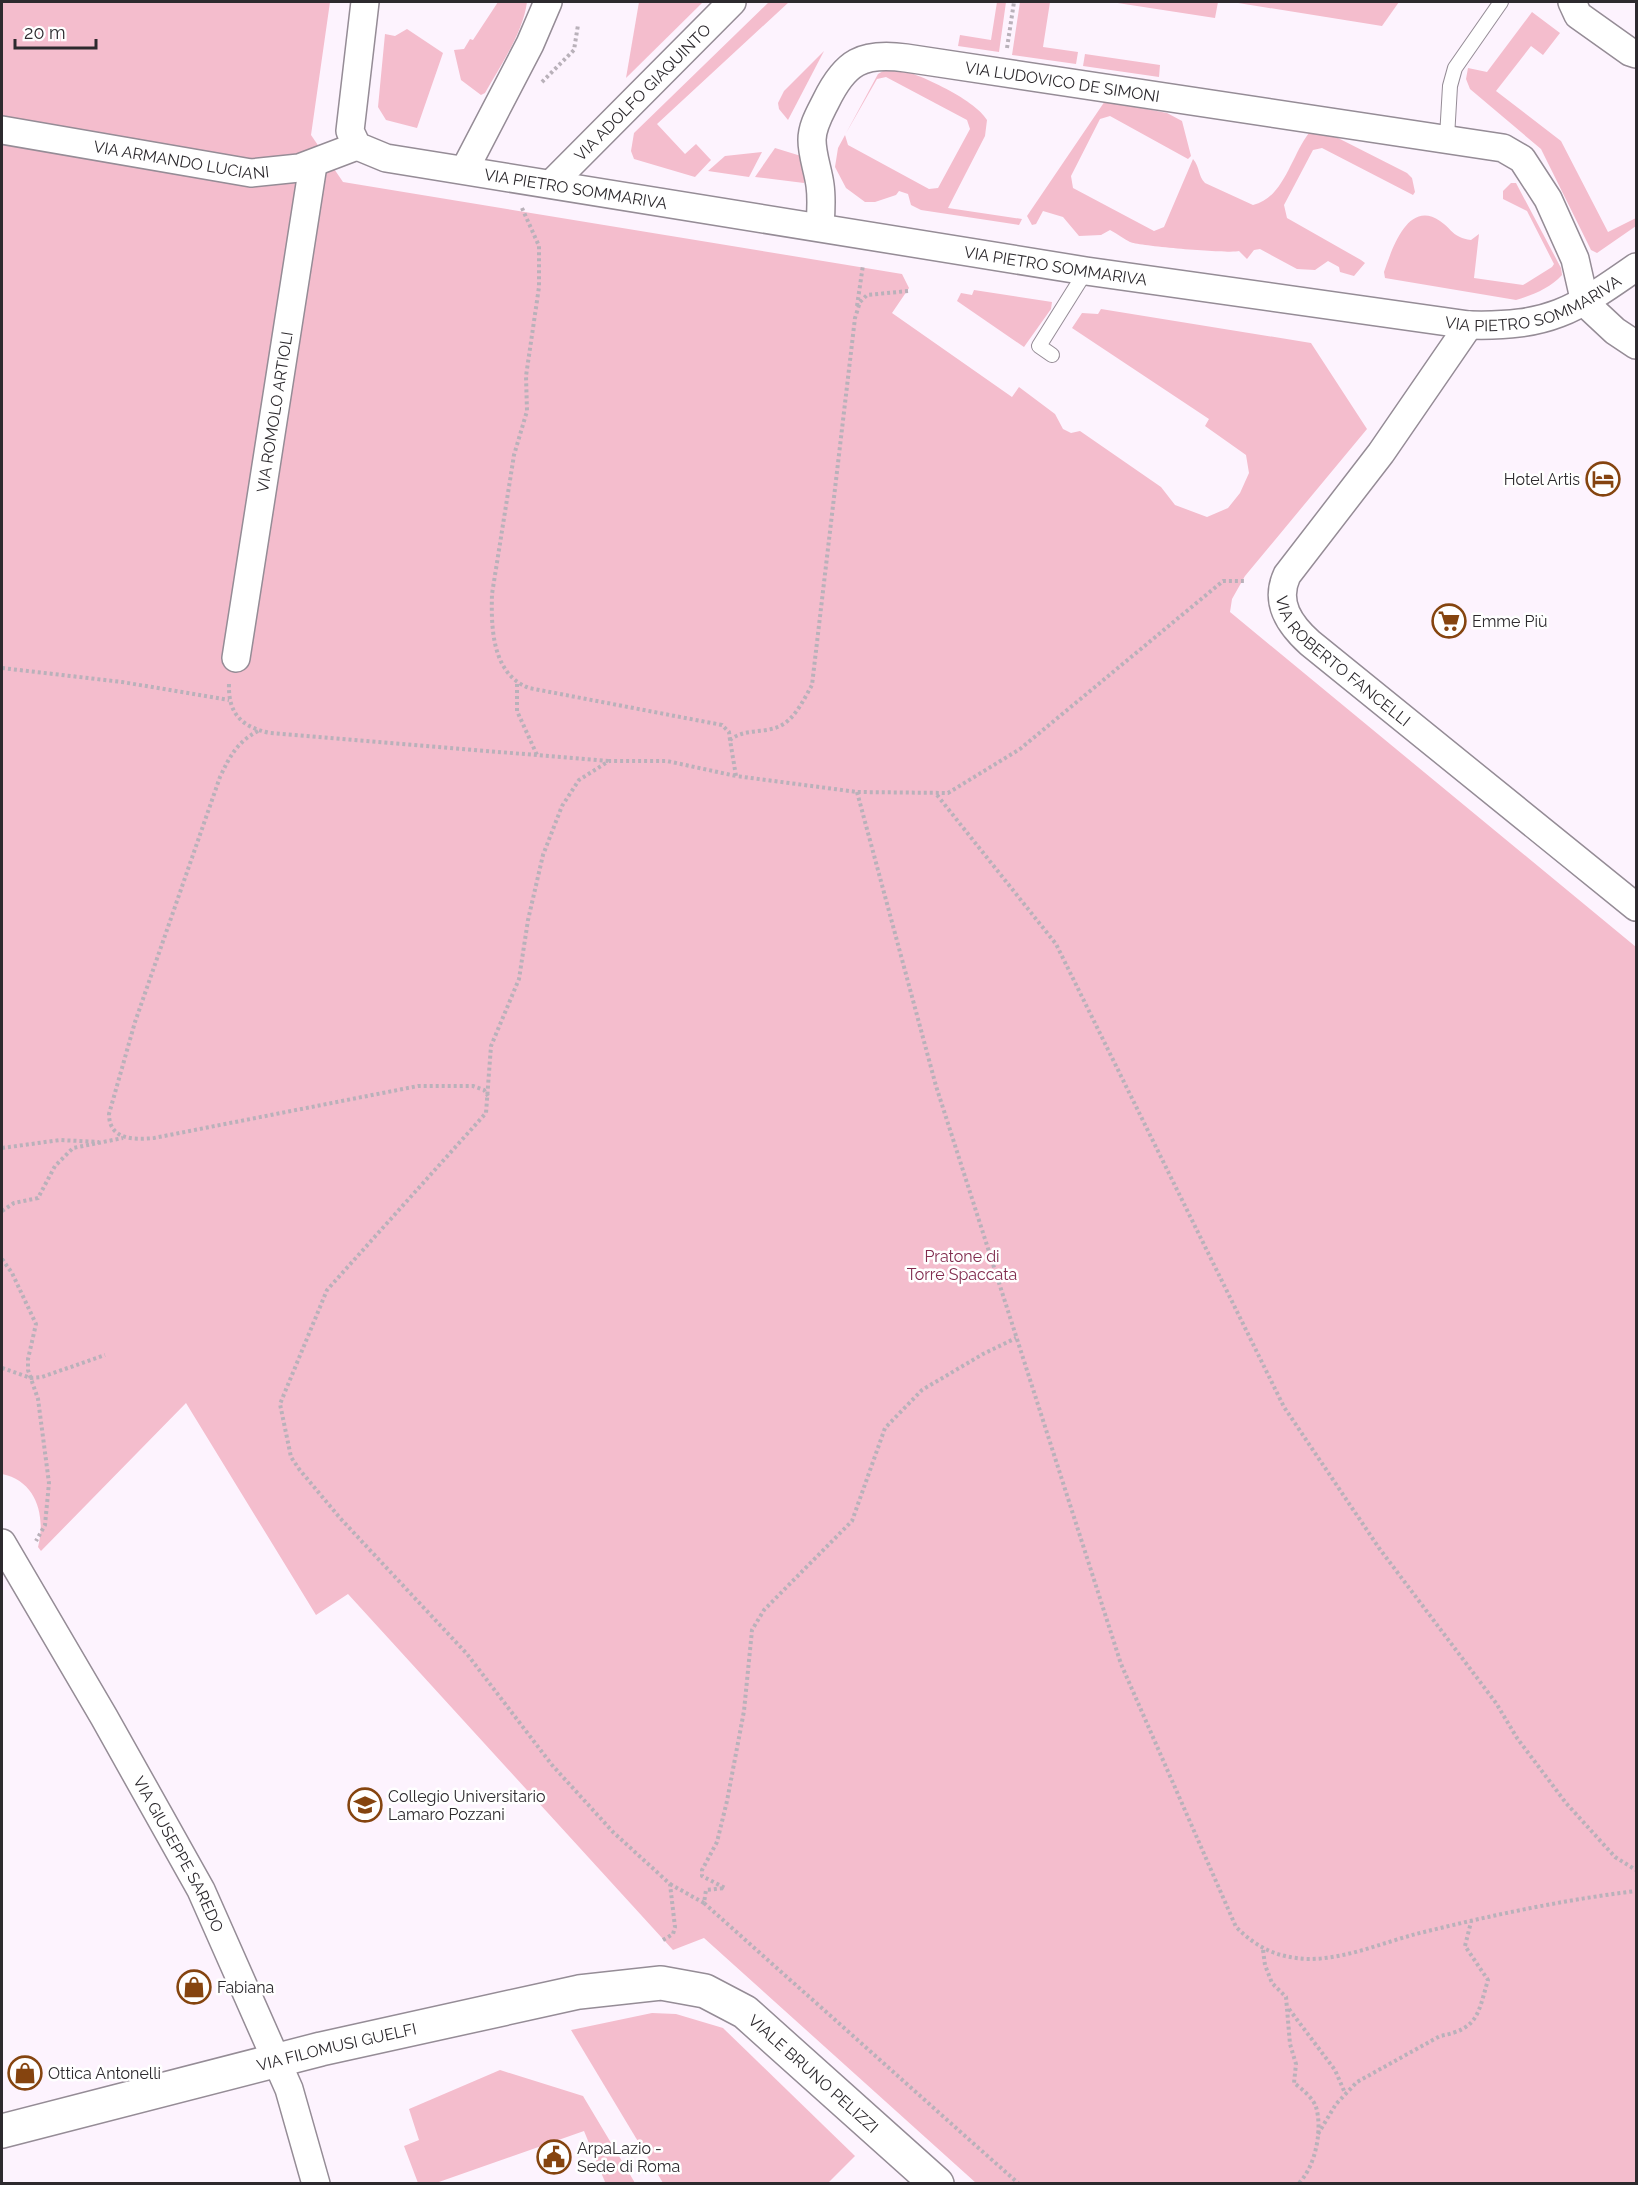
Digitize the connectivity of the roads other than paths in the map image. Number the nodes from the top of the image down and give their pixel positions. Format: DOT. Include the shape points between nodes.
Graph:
graph roads {
  1 [pos="365,2"];
  2 [pos="548,2"];
  3 [pos="732,2"];
  4 [pos="1501,2"];
  5 [pos="1572,2"];
  6 [pos="1636,54"];
  7 [pos="2,130"];
  8 [pos="1447,137"];
  9 [pos="357,146"];
  10 [pos="313,165"];
  11 [pos="465,169"];
  12 [pos="552,183"];
  13 [pos="820,226"];
  14 [pos="1636,267"];
  15 [pos="1086,271"];
  16 [pos="1585,303"];
  17 [pos="1469,325"];
  18 [pos="1636,345"];
  19 [pos="1052,355"];
  20 [pos="236,658"];
  21 [pos="1636,907"];
  22 [pos="2,1543"];
  23 [pos="676,1985"];
  24 [pos="275,2061"];
  25 [pos="2,2131"];
  26 [pos="316,2184"];
  27 [pos="937,2184"];
  1 -- 9 [label="street" via="350,130"];
  2 -- 11 [label="street, VIA PIETRO SOMMARIVA"];
  3 -- 12 [label="street, VIA ADOLFO GIAQUINTO"];
  4 -- 8 [label="lane" via="1455,68"];
  5 -- 6 [label="street" via="1578,15"];
  7 -- 10 [label="street, VIA ARMANDO LUCIANI" via="232,171 271,172"];
  8 -- 13 [label="street, VIA LUDOVICO DE SIMONI" via="882,55 850,66 836,81 812,134 821,196"];
  8 -- 16 [label="street, VIA LUDOVICO DE SIMONI" via="1495,145 1522,159 1548,199 1575,259"];
  9 -- 10 [label="street, VIA ARMANDO LUCIANI"];
  9 -- 11 [label="street, VIA PIETRO SOMMARIVA" via="386,158"];
  10 -- 20 [label="street, VIA ROMOLO ARTIOLI"];
  11 -- 12 [label="street, VIA PIETRO SOMMARIVA"];
  12 -- 13 [label="street, VIA PIETRO SOMMARIVA"];
  13 -- 15 [label="street, VIA PIETRO SOMMARIVA"];
  14 -- 16 [label="street, VIA PIETRO SOMMARIVA"];
  15 -- 17 [label="street, VIA PIETRO SOMMARIVA"];
  15 -- 19 [label="lane" via="1039,346"];
  16 -- 17 [label="street, VIA PIETRO SOMMARIVA" via="1519,325"];
  16 -- 18 [label="street"];
  17 -- 21 [label="street, VIA ROBERTO FANCELLI" via="1381,453 1287,575 1282,585 1284,609 1290,623 1310,643"];
  22 -- 24 [label="street, VIA GIUSEPPE SAREDO" via="184,1859 234,1961"];
  23 -- 24 [label="street, VIA FILOMUSI GUELFI" via="644,1983 579,1992"];
  23 -- 27 [label="street, VIALE BRUNO PELIZZI" via="712,1994 745,2012"];
  24 -- 25 [label="street, VIA FILOMUSI GUELFI"];
  24 -- 26 [label="street, VIA GIUSEPPE SAREDO" via="295,2104"];
}
